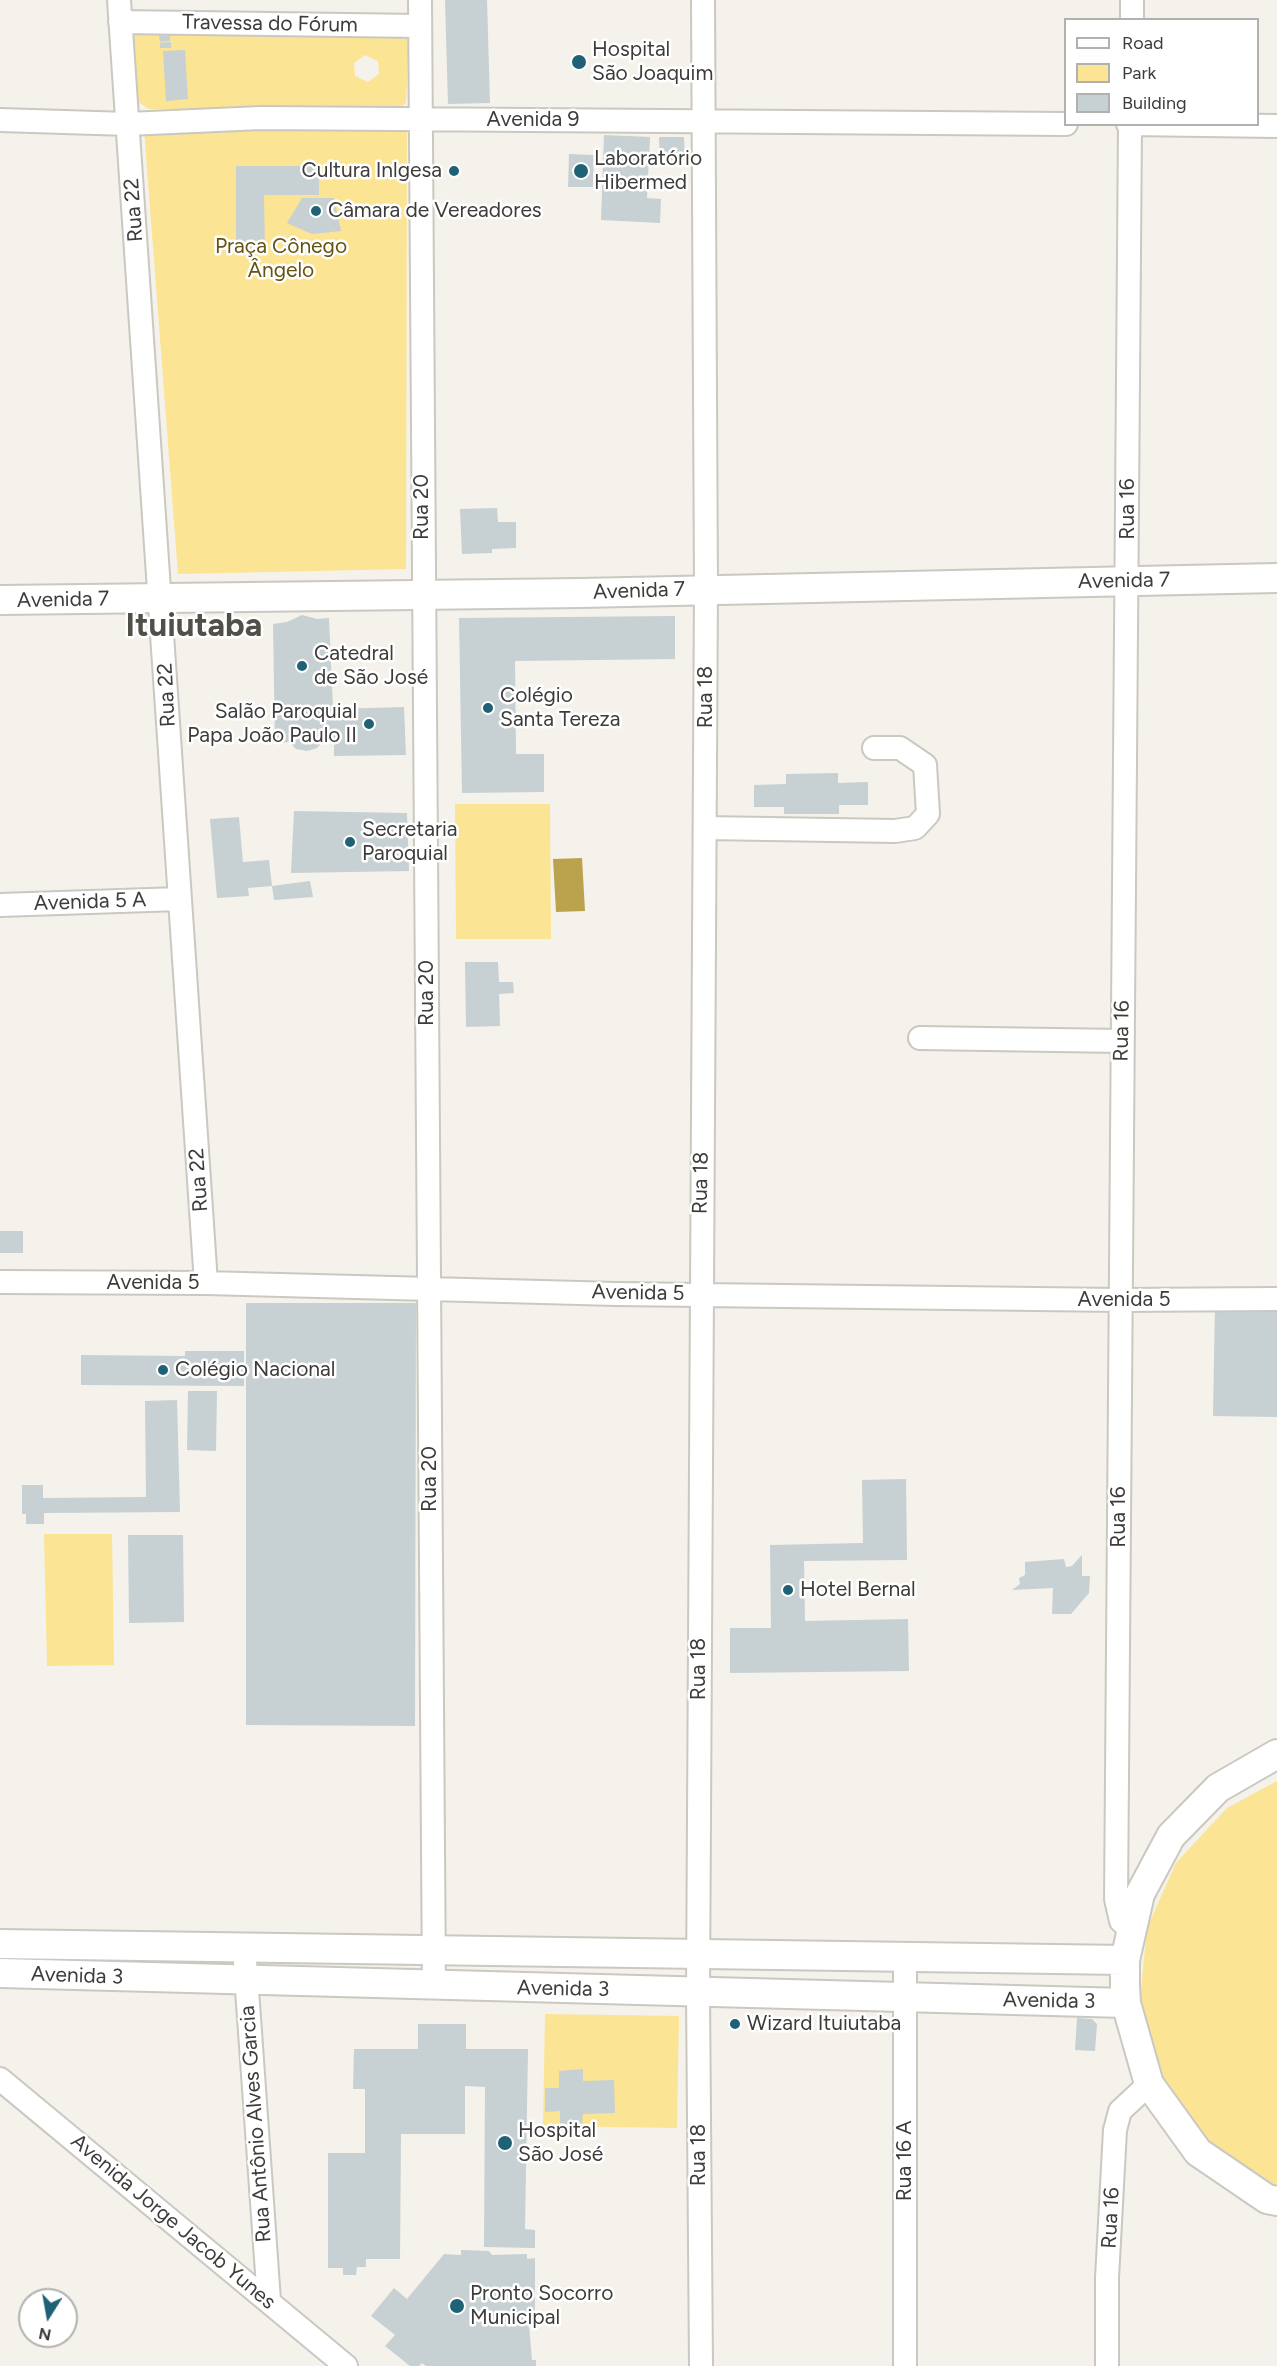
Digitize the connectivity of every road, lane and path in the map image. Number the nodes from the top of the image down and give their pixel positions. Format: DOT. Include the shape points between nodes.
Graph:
graph roads {
  1 [pos="420,0"];
  2 [pos="703,0"];
  3 [pos="1132,0"];
  4 [pos="120,11"];
  5 [pos="1132,18"];
  6 [pos="420,26"];
  7 [pos="420,119"];
  8 [pos="0,120"];
  9 [pos="703,122"];
  10 [pos="128,124"];
  11 [pos="1064,124"];
  12 [pos="1129,126"];
  13 [pos="1259,126"];
  14 [pos="1277,126"];
  15 [pos="1277,578"];
  16 [pos="1128,581"];
  17 [pos="706,588"];
  18 [pos="423,595"];
  19 [pos="162,599"];
  20 [pos="0,600"];
  21 [pos="874,748"];
  22 [pos="705,828"];
  23 [pos="180,899"];
  24 [pos="0,905"];
  25 [pos="920,1038"];
  26 [pos="1122,1041"];
  27 [pos="0,1282"];
  28 [pos="206,1283"];
  29 [pos="429,1288"];
  30 [pos="700,1294"];
  31 [pos="1277,1299"];
  32 [pos="1120,1300"];
  33 [pos="1277,1754"];
  34 [pos="1132,1931"];
  35 [pos="0,1944"];
  36 [pos="244,1947"];
  37 [pos="434,1950"];
  38 [pos="698,1954"];
  39 [pos="905,1956"];
  40 [pos="1125,1960"];
  41 [pos="0,1973"];
  42 [pos="246,1981"];
  43 [pos="434,1986"];
  44 [pos="698,1993"];
  45 [pos="905,1998"];
  46 [pos="1126,2003"];
  47 [pos="0,2079"];
  48 [pos="1149,2084"];
  49 [pos="1277,2201"];
  50 [pos="269,2301"];
  51 [pos="346,2366"];
  52 [pos="701,2366"];
  53 [pos="904,2366"];
  54 [pos="1107,2366"];
  1 -- 6 [label="street, Rua 20"];
  2 -- 9 [label="street, Rua 18"];
  3 -- 5 [label="street"];
  4 -- 6 [label="street, Travessa do Fórum"];
  4 -- 10 [label="street, Rua 22"];
  6 -- 7 [label="street, Rua 20"];
  7 -- 9 [label="street, Avenida 9"];
  7 -- 10 [label="street, Avenida 9" via="261,118"];
  7 -- 18 [label="street, Rua 20"];
  8 -- 10 [label="street, Avenida 9"];
  9 -- 11 [label="street, Avenida 9"];
  9 -- 17 [label="street, Rua 18"];
  10 -- 19 [label="street, Rua 22"];
  12 -- 16 [label="street, Rua 16"];
  13 -- 14 [label="street"];
  15 -- 16 [label="main road, Avenida 7"];
  16 -- 17 [label="main road, Avenida 7"];
  16 -- 26 [label="street, Rua 16"];
  17 -- 18 [label="main road, Avenida 7"];
  17 -- 22 [label="street, Rua 18"];
  18 -- 19 [label="main road, Avenida 7"];
  18 -- 29 [label="street, Rua 20"];
  19 -- 20 [label="main road, Avenida 7"];
  19 -- 23 [label="street, Rua 22"];
  21 -- 22 [label="street" via="900,748 925,765 928,814 915,828"];
  22 -- 30 [label="street, Rua 18"];
  23 -- 24 [label="street, Avenida 5 A"];
  23 -- 28 [label="street, Rua 22"];
  25 -- 26 [label="street"];
  26 -- 32 [label="street, Rua 16"];
  27 -- 28 [label="street, Avenida 5"];
  28 -- 29 [label="street, Avenida 5"];
  29 -- 30 [label="street, Avenida 5"];
  29 -- 37 [label="street, Rua 20"];
  30 -- 32 [label="street, Avenida 5"];
  30 -- 38 [label="street, Rua 18"];
  31 -- 32 [label="street, Avenida 5"];
  32 -- 34 [label="street, Rua 16" via="1116,1899 1121,1921"];
  33 -- 34 [label="main road" via="1218,1788 1171,1836 1140,1894"];
  34 -- 40 [label="main road"];
  35 -- 36 [label="main road, Avenida 3"];
  36 -- 37 [label="main road, Avenida 3"];
  36 -- 42 [label="street, Rua Antônio Alves Garcia"];
  37 -- 38 [label="main road, Avenida 3"];
  37 -- 43 [label="street, Rua 20"];
  38 -- 39 [label="main road, Avenida 3"];
  38 -- 44 [label="street, Rua 18"];
  39 -- 40 [label="main road, Avenida 3"];
  39 -- 45 [label="street, Rua 16 A"];
  40 -- 46 [label="main road"];
  41 -- 42 [label="main road, Avenida 3"];
  42 -- 43 [label="main road, Avenida 3"];
  42 -- 50 [label="street, Rua Antônio Alves Garcia"];
  43 -- 44 [label="main road, Avenida 3"];
  44 -- 45 [label="main road, Avenida 3"];
  44 -- 52 [label="street, Rua 18"];
  45 -- 46 [label="main road, Avenida 3"];
  45 -- 53 [label="street, Rua 16 A"];
  46 -- 48 [label="main road"];
  47 -- 50 [label="street, Avenida Jorge Jacob Yunes"];
  48 -- 49 [label="main road" via="1198,2151 1267,2199"];
  48 -- 54 [label="street, Rua 16" via="1120,2111 1115,2130"];
  50 -- 51 [label="street, Avenida Jorge Jacob Yunes"];
}
